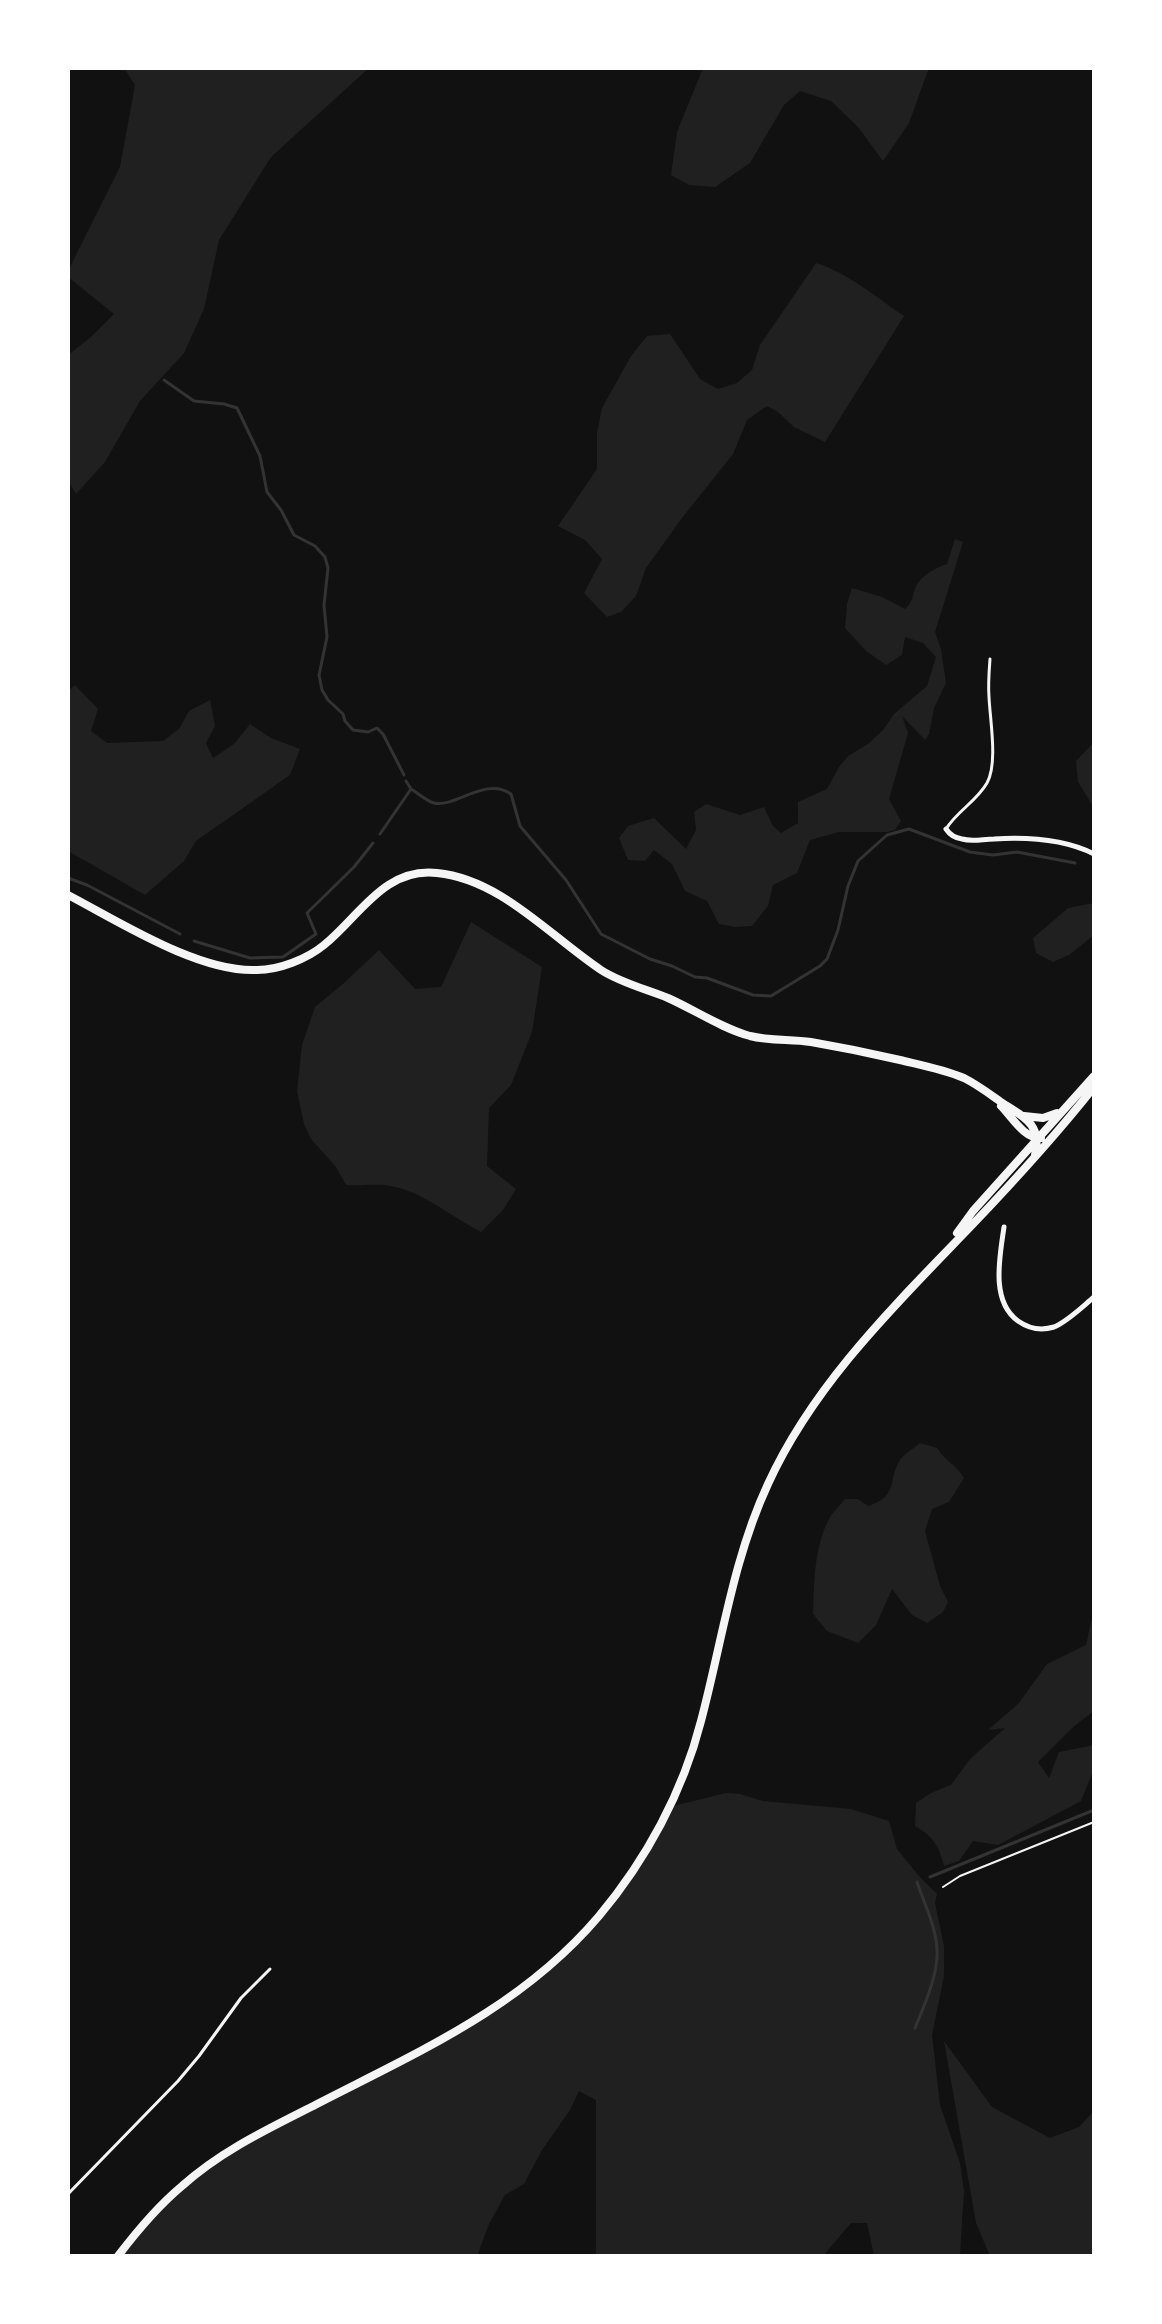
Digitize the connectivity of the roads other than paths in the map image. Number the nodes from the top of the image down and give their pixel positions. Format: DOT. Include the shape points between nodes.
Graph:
graph roads {
  1 [pos="990,659"];
  2 [pos="946,829"];
  3 [pos="1094,854"];
  4 [pos="68,895"];
  5 [pos="1094,1076"];
  6 [pos="1094,1087"];
  7 [pos="993,1096"];
  8 [pos="1061,1111"];
  9 [pos="1022,1115"];
  10 [pos="1025,1132"];
  11 [pos="1055,1133"];
  12 [pos="1037,1139"];
  13 [pos="1031,1153"];
  14 [pos="1004,1227"];
  15 [pos="1094,1297"];
  16 [pos="270,1969"];
  17 [pos="68,2194"];
  18 [pos="118,2256"];
  1 -- 2 [label="lane" via="992,768 977,797"];
  2 -- 3 [label="street" via="961,839 1027,839 1079,846"];
  4 -- 7 [label="main road" via="181,952 257,970 322,947 391,883 420,873 448,874 509,901 605,972 734,1031 929,1067"];
  5 -- 8 [label="main road"];
  6 -- 11 [label="main road"];
  7 -- 9 [label="main road"];
  7 -- 10 [label="main road"];
  8 -- 9 [label="main road" via="1043,1118"];
  8 -- 12 [label="main road"];
  9 -- 12 [label="main road"];
  10 -- 12 [label="main road"];
  10 -- 13 [label="main road"];
  11 -- 12 [label="main road"];
  11 -- 13 [label="main road"];
  12 -- 13 [label="main road"];
  13 -- 18 [label="main road" via="973,1211 940,1257 836,1375 783,1454 742,1556 685,1770 654,1837 605,1908 562,1955 490,2011 210,2163 164,2202"];
  14 -- 15 [label="street" via="999,1279 1013,1317 1037,1329 1054,1326"];
  16 -- 17 [label="lane" via="241,1998 178,2081"];
}
